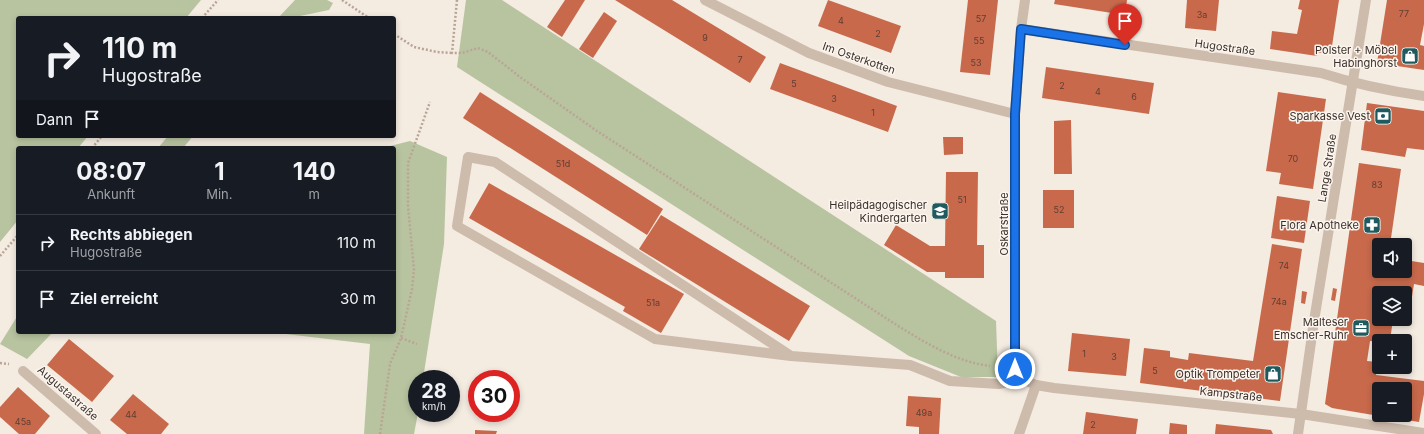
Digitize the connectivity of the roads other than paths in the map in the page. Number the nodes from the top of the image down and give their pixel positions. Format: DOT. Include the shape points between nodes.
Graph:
graph roads {
  1 [pos="705,0"];
  2 [pos="1025,0"];
  3 [pos="1366,0"];
  4 [pos="1021,29"];
  5 [pos="1353,83"];
  6 [pos="1424,96"];
  7 [pos="1015,114"];
  8 [pos="791,356"];
  9 [pos="23,371"];
  10 [pos="1022,379"];
  11 [pos="1036,384"];
  12 [pos="1301,414"];
  13 [pos="1424,433"];
  14 [pos="96,434"];
  15 [pos="1020,434"];
  16 [pos="1298,434"];
  1 -- 7 [label="street, Im Osterkotten" via="809,53 888,82"];
  2 -- 4 [label="street, Oskarstraße"];
  3 -- 5 [label="street, Lange Straße"];
  4 -- 5 [label="street, Hugostraße" via="1321,73"];
  4 -- 7 [label="street, Oskarstraße"];
  5 -- 6 [label="street, Hugostraße"];
  5 -- 12 [label="street, Lange Straße"];
  7 -- 10 [label="street, Oskarstraße" via="1015,369"];
  8 -- 8 [label="street" via="655,339 458,226 468,157 495,162"];
  8 -- 10 [label="street" via="910,365 950,381 999,384"];
  9 -- 14 [label="street, Augustastraße"];
  10 -- 11 [label="street"];
  11 -- 12 [label="street, Kampstraße"];
  11 -- 15 [label="street"];
  12 -- 13 [label="street, Kampstraße"];
  12 -- 16 [label="street, Lange Straße"];
}
